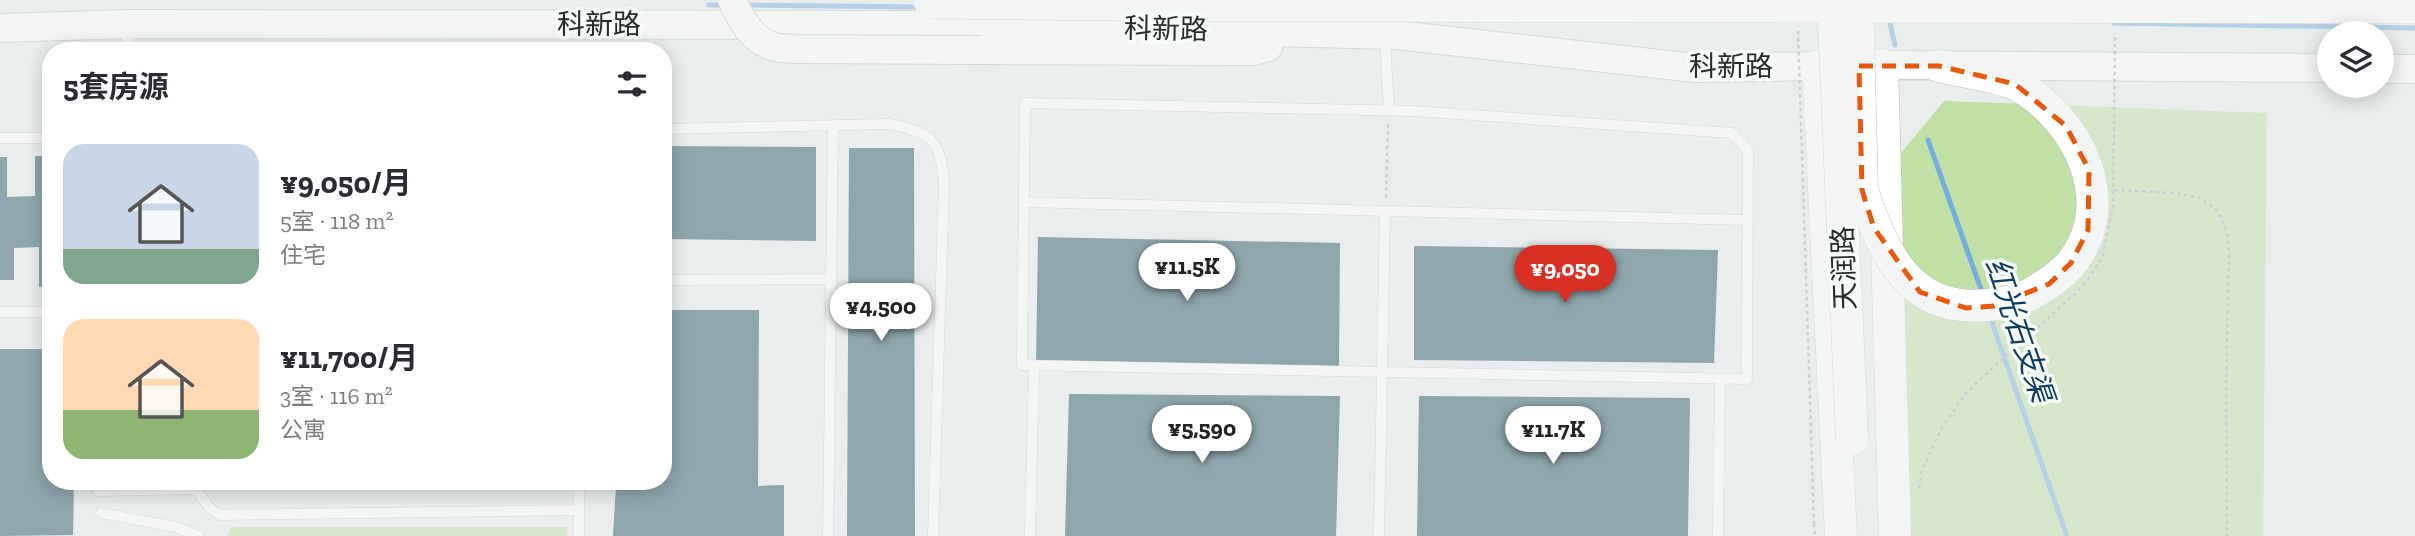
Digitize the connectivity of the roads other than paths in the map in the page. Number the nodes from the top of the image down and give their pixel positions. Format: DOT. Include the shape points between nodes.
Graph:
graph roads {
  1 [pos="732,0"];
  2 [pos="932,0"];
  3 [pos="1833,0"];
  4 [pos="1857,0"];
  5 [pos="2415,5"];
  6 [pos="0,29"];
  7 [pos="1327,33"];
  8 [pos="1384,35"];
  9 [pos="128,37"];
  10 [pos="1882,65"];
  11 [pos="1818,66"];
  12 [pos="1939,66"];
  13 [pos="2317,68"];
  14 [pos="2394,69"];
  15 [pos="2415,69"];
  16 [pos="1389,110"];
  17 [pos="832,125"];
  18 [pos="672,129"];
  19 [pos="0,138"];
  20 [pos="42,138"];
  21 [pos="1862,190"];
  22 [pos="1024,202"];
  23 [pos="1386,205"];
  24 [pos="1748,220"];
  25 [pos="831,279"];
  26 [pos="672,280"];
  27 [pos="0,312"];
  28 [pos="42,312"];
  29 [pos="1034,365"];
  30 [pos="1382,372"];
  31 [pos="1720,380"];
  32 [pos="1862,438"];
  33 [pos="198,490"];
  34 [pos="579,490"];
  35 [pos="578,510"];
  36 [pos="101,513"];
  37 [pos="1827,530"];
  38 [pos="199,536"];
  39 [pos="579,536"];
  40 [pos="828,536"];
  41 [pos="933,536"];
  42 [pos="1030,536"];
  43 [pos="1379,536"];
  44 [pos="1718,536"];
  45 [pos="1856,536"];
  46 [pos="1878,536"];
  47 [pos="1895,536"];
  1 -- 7 [label="main road, bridge" via="754,34 771,46 794,49 1254,51"];
  2 -- 5 [label="highway, bridge"];
  3 -- 32 [label="main road, 天润路, bridge"];
  4 -- 21 [label="main road, 天润路, bridge"];
  6 -- 9 [label="main road, 科新路"];
  7 -- 8 [label="main road, 科新路"];
  7 -- 9 [label="main road, 科新路" via="986,25"];
  8 -- 11 [label="main road, 科新路" via="1696,68"];
  8 -- 16 [label="lane"];
  10 -- 11 [label="main road, 科新路"];
  10 -- 12 [label="main road, 科新路"];
  10 -- 47 [label="main road"];
  11 -- 37 [label="main road"];
  12 -- 13 [label="main road, 科新路"];
  12 -- 21 [label="main road, bridge" via="2015,84 2066,126 2089,170 2091,215 2071,263 2049,284 1994,306 1966,308 1920,292 1874,229"];
  14 -- 15 [label="main road"];
  16 -- 22 [label="lane" via="1025,103"];
  16 -- 24 [label="lane" via="1731,132 1748,150"];
  17 -- 18 [label="lane"];
  17 -- 25 [label="lane"];
  17 -- 41 [label="lane" via="890,124 915,129 933,139 943,162"];
  19 -- 20 [label="lane"];
  21 -- 32 [label="main road, 天润路"];
  22 -- 23 [label="lane"];
  22 -- 29 [label="lane" via="1022,365"];
  23 -- 24 [label="lane"];
  23 -- 30 [label="lane"];
  24 -- 31 [label="lane" via="1747,379"];
  25 -- 26 [label="lane"];
  25 -- 40 [label="lane"];
  27 -- 28 [label="lane"];
  29 -- 30 [label="lane"];
  29 -- 42 [label="lane"];
  30 -- 31 [label="lane"];
  30 -- 43 [label="lane"];
  31 -- 44 [label="lane"];
  32 -- 45 [label="main road, 天润路"];
  32 -- 46 [label="main road, 天润路"];
  33 -- 35 [label="lane" via="220,515"];
  34 -- 35 [label="lane"];
  35 -- 39 [label="lane"];
  36 -- 38 [label="lane"];
}
